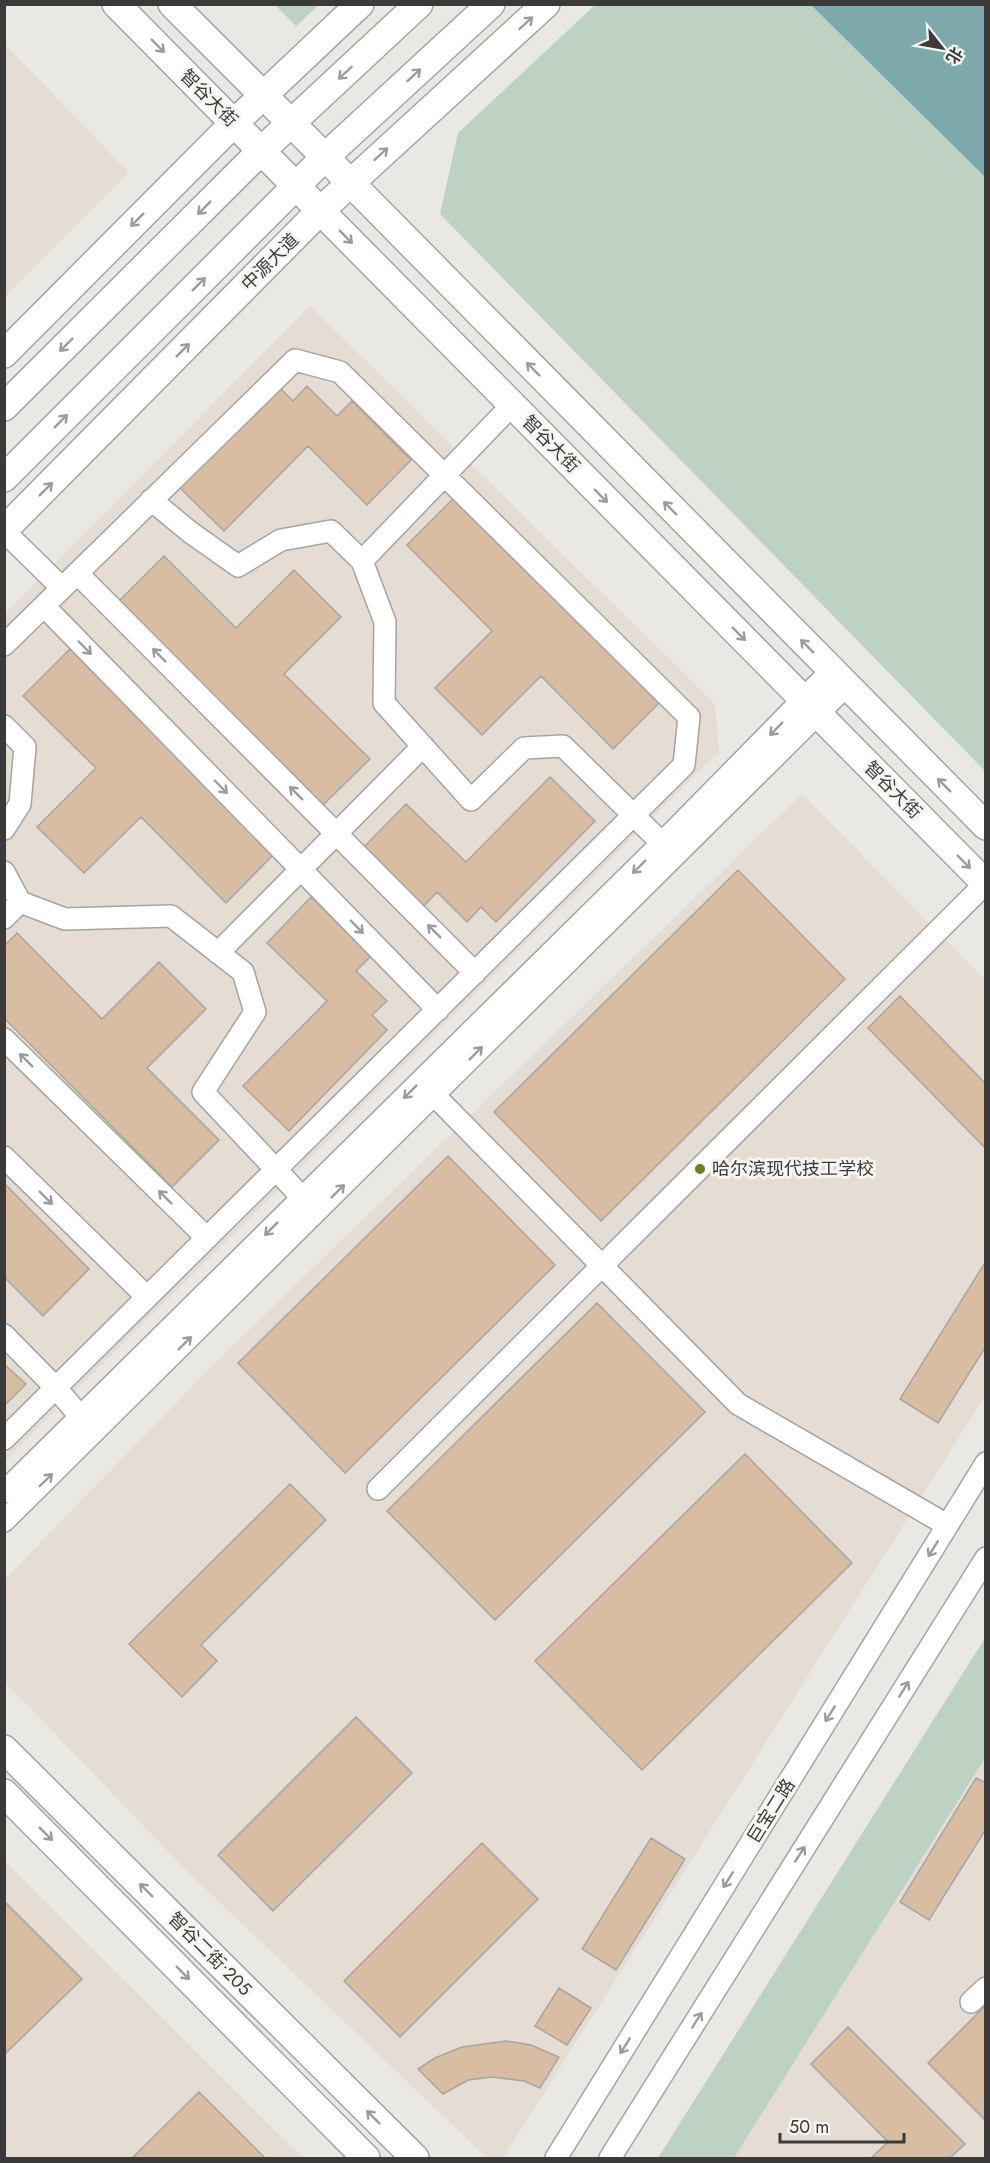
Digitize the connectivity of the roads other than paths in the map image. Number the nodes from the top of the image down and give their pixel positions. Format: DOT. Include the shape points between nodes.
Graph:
graph roads {
  1 [pos="116,4"];
  2 [pos="172,4"];
  3 [pos="360,4"];
  4 [pos="419,4"];
  5 [pos="491,4"];
  6 [pos="546,4"];
  7 [pos="263,96"];
  8 [pos="234,123"];
  9 [pos="290,124"];
  10 [pos="261,151"];
  11 [pos="325,157"];
  12 [pos="350,183"];
  13 [pos="297,188"];
  14 [pos="320,211"];
  15 [pos="4,354"];
  16 [pos="512,405"];
  17 [pos="4,407"];
  18 [pos="445,475"];
  19 [pos="4,478"];
  20 [pos="151,500"];
  21 [pos="7,533"];
  22 [pos="362,561"];
  23 [pos="77,573"];
  24 [pos="62,588"];
  25 [pos="44,606"];
  26 [pos="4,645"];
  27 [pos="839,679"];
  28 [pos="812,708"];
  29 [pos="4,726"];
  30 [pos="423,746"];
  31 [pos="634,815"];
  32 [pos="986,826"];
  33 [pos="4,829"];
  34 [pos="336,833"];
  35 [pos="668,850"];
  36 [pos="301,869"];
  37 [pos="4,872"];
  38 [pos="985,884"];
  39 [pos="20,902"];
  40 [pos="4,918"];
  41 [pos="218,953"];
  42 [pos="475,973"];
  43 [pos="438,1010"];
  44 [pos="4,1039"];
  45 [pos="434,1095"];
  46 [pos="4,1157"];
  47 [pos="276,1170"];
  48 [pos="310,1205"];
  49 [pos="207,1238"];
  50 [pos="602,1265"];
  51 [pos="147,1298"];
  52 [pos="4,1335"];
  53 [pos="56,1388"];
  54 [pos="87,1425"];
  55 [pos="4,1439"];
  56 [pos="986,1463"];
  57 [pos="378,1489"];
  58 [pos="4,1492"];
  59 [pos="4,1521"];
  60 [pos="947,1525"];
  61 [pos="986,1558"];
  62 [pos="4,1749"];
  63 [pos="4,1793"];
  64 [pos="366,2158"];
  65 [pos="415,2158"];
  66 [pos="556,2158"];
  67 [pos="610,2158"];
  1 -- 8 [label="main road, 智谷大街, one-way"];
  2 -- 7 [label="main road"];
  3 -- 7 [label="main road"];
  4 -- 9 [label="main road, one-way"];
  11 -- 5 [label="main road, 中源大道, one-way"];
  12 -- 6 [label="main road, 中源大道, one-way"];
  7 -- 8 [label="main road"];
  7 -- 9 [label="main road"];
  8 -- 10 [label="main road, 智谷大街"];
  8 -- 15 [label="main road, one-way"];
  9 -- 10 [label="main road"];
  9 -- 11 [label="main road"];
  10 -- 13 [label="main road, 智谷大街"];
  10 -- 17 [label="main road, one-way"];
  11 -- 12 [label="main road"];
  11 -- 13 [label="main road, 中源大道"];
  12 -- 14 [label="main road, 中源大道"];
  27 -- 12 [label="main road, one-way"];
  13 -- 14 [label="main road, 智谷大街"];
  19 -- 13 [label="main road, 中源大道, one-way"];
  14 -- 16 [label="main road, 智谷大街, one-way"];
  21 -- 14 [label="main road, 中源大道, one-way"];
  16 -- 18 [label="street"];
  16 -- 28 [label="main road, 智谷大街, one-way"];
  18 -- 20 [label="street" via="340,372 295,360"];
  18 -- 22 [label="street"];
  18 -- 31 [label="street" via="689,717 684,765"];
  20 -- 22 [label="street" via="238,566 281,540 331,531"];
  20 -- 23 [label="street"];
  21 -- 24 [label="street"];
  22 -- 30 [label="street" via="385,622 384,703"];
  23 -- 24 [label="street"];
  34 -- 23 [label="street, one-way"];
  24 -- 25 [label="street"];
  25 -- 26 [label="street"];
  25 -- 36 [label="street, one-way"];
  27 -- 28 [label="street"];
  32 -- 27 [label="main road, one-way"];
  28 -- 35 [label="street"];
  28 -- 38 [label="main road, 智谷大街, one-way"];
  29 -- 33 [label="street" via="25,747 20,804"];
  30 -- 31 [label="street" via="471,800 524,748 563,746"];
  30 -- 34 [label="street"];
  31 -- 35 [label="street"];
  31 -- 42 [label="street"];
  34 -- 36 [label="street"];
  42 -- 34 [label="street, one-way"];
  45 -- 35 [label="street, one-way"];
  35 -- 48 [label="street, one-way"];
  36 -- 41 [label="street"];
  36 -- 43 [label="street, one-way"];
  37 -- 39 [label="street"];
  38 -- 50 [label="street"];
  39 -- 40 [label="street"];
  39 -- 41 [label="street" via="65,919 171,916"];
  41 -- 47 [label="street" via="243,972 255,1012 203,1092"];
  42 -- 43 [label="street"];
  43 -- 47 [label="street"];
  49 -- 44 [label="street, one-way"];
  48 -- 45 [label="street, one-way"];
  45 -- 50 [label="street"];
  46 -- 51 [label="street, one-way"];
  47 -- 48 [label="street"];
  47 -- 49 [label="street"];
  48 -- 54 [label="street"];
  49 -- 51 [label="street"];
  50 -- 57 [label="street"];
  50 -- 60 [label="street" via="738,1404"];
  51 -- 53 [label="street"];
  52 -- 53 [label="street"];
  53 -- 54 [label="street"];
  53 -- 55 [label="street"];
  54 -- 58 [label="street"];
  59 -- 54 [label="street, one-way"];
  56 -- 60 [label="street, 巨宝二路"];
  60 -- 66 [label="street, 巨宝二路, one-way"];
  67 -- 61 [label="street, one-way"];
  65 -- 62 [label="main road, 智谷二街•205, one-way"];
  63 -- 64 [label="main road, 智谷二街•205, one-way"];
}
